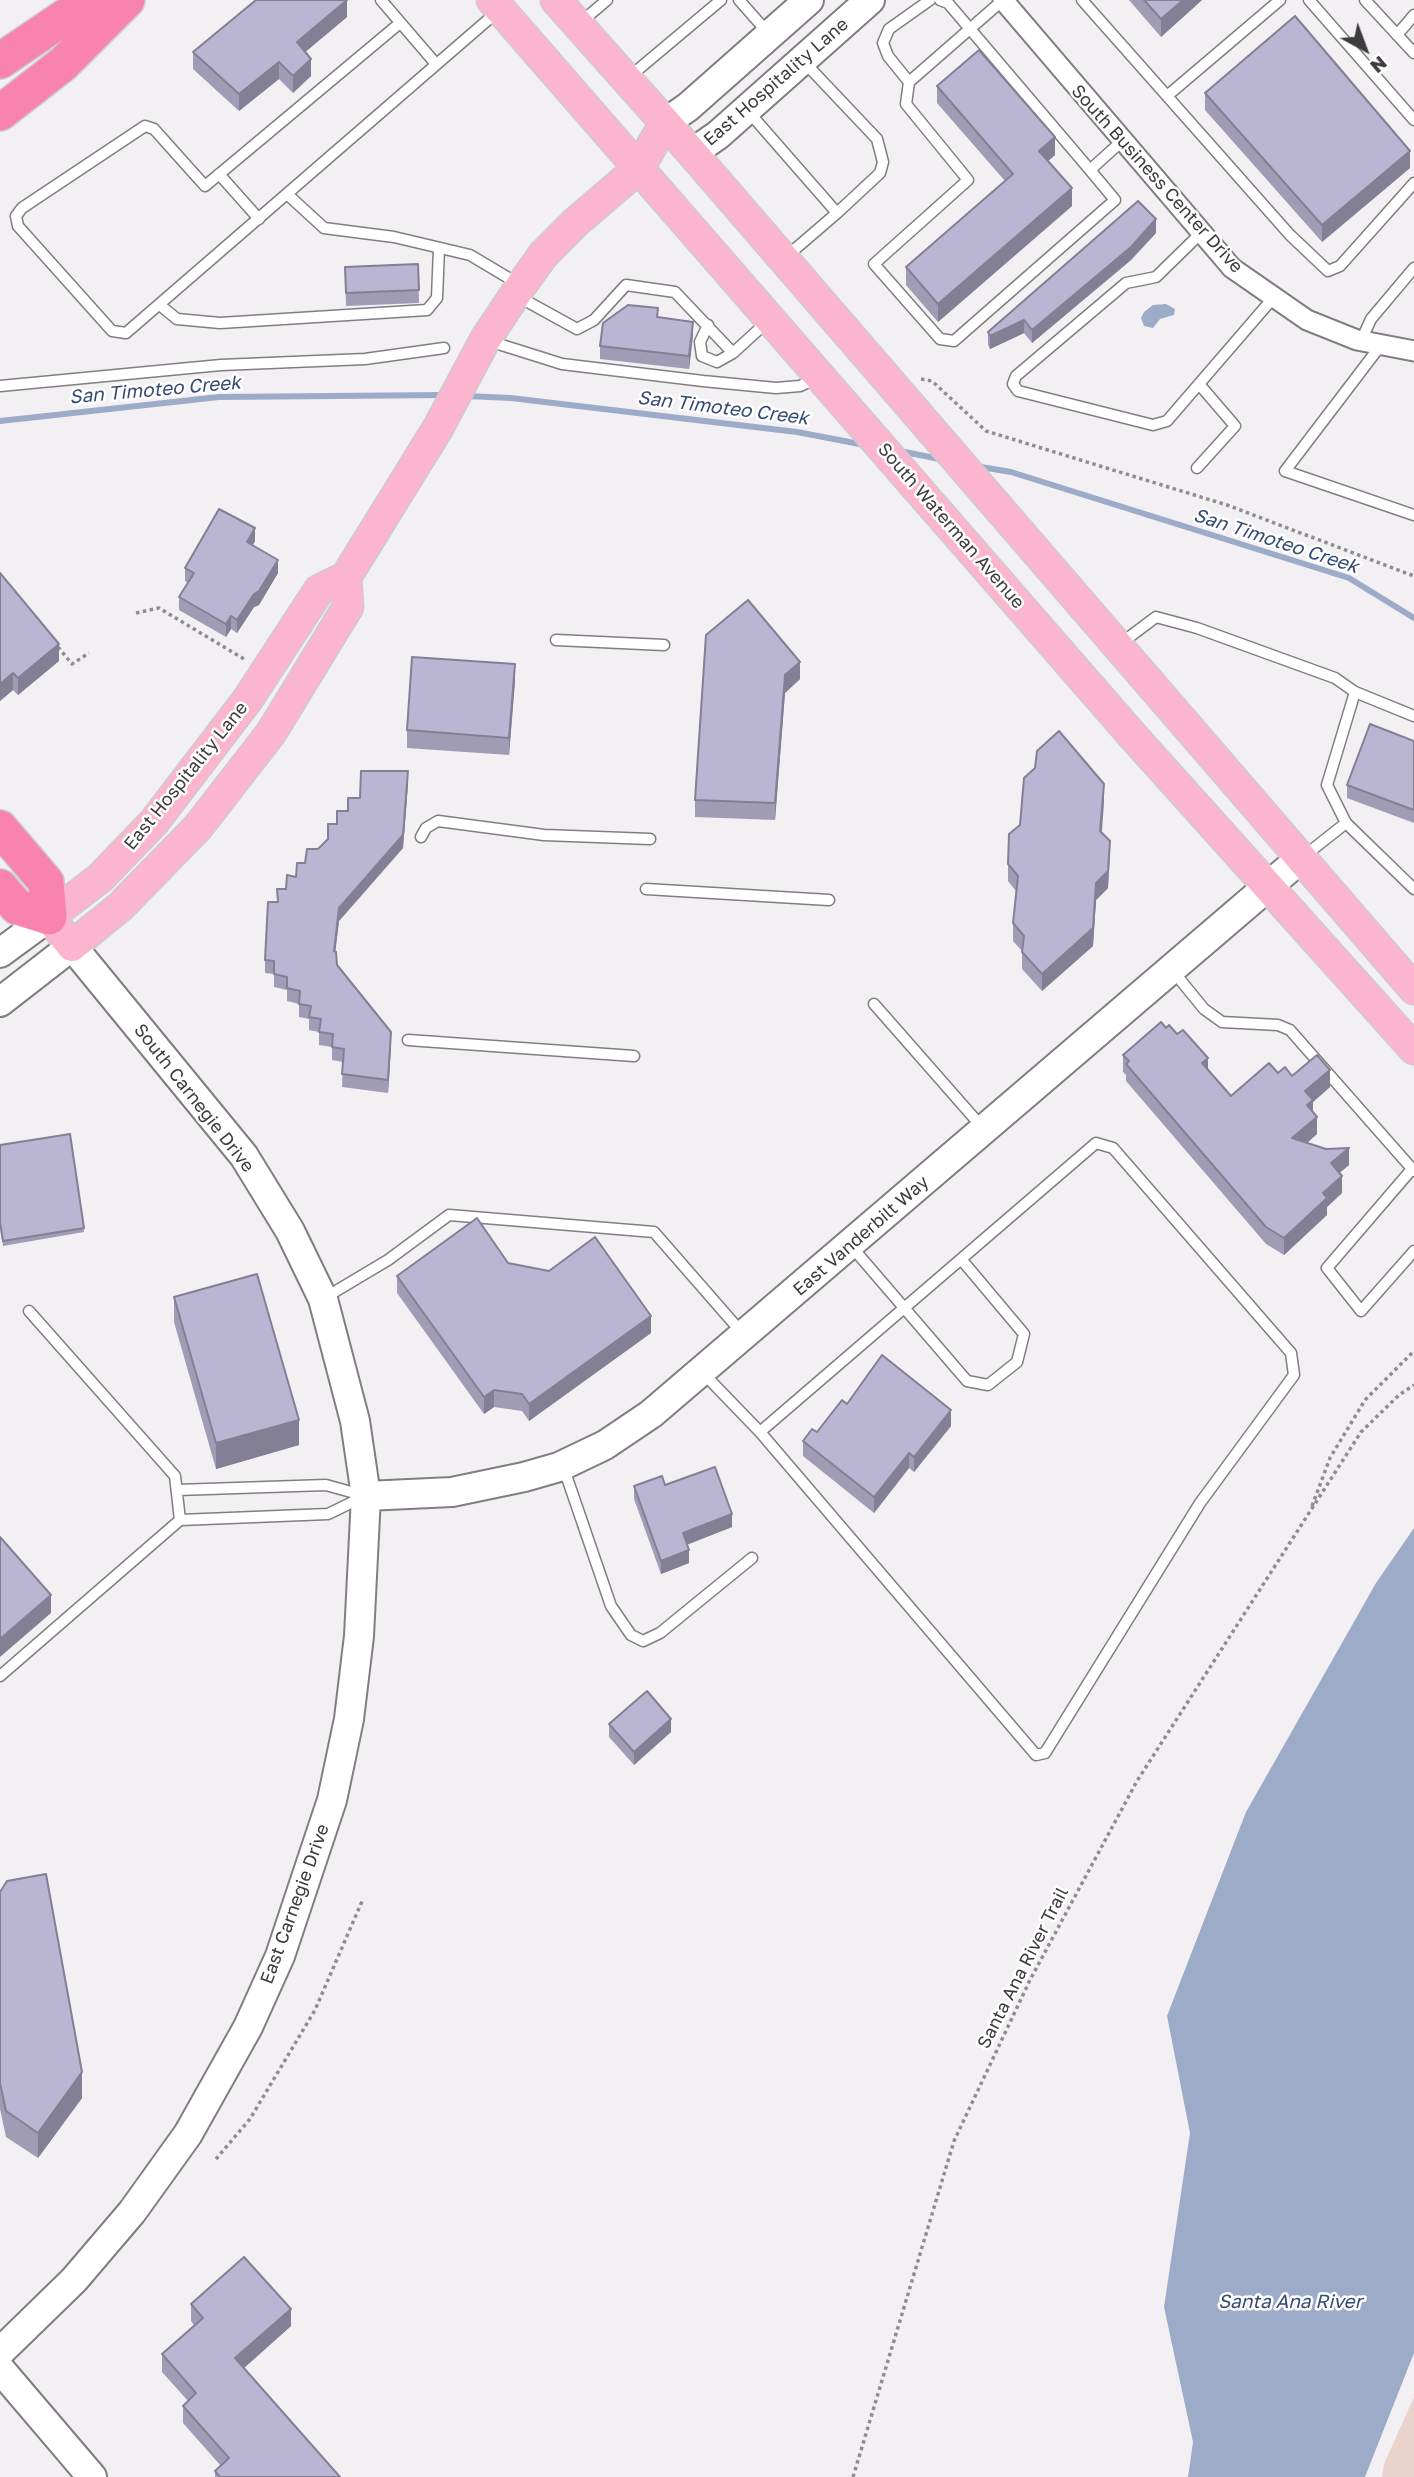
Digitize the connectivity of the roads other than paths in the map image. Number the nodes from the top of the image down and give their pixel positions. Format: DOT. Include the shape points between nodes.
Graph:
graph roads {
  1 [pos="90,0"];
  2 [pos="127,0"];
  3 [pos="381,0"];
  4 [pos="556,0"];
  5 [pos="607,0"];
  6 [pos="721,0"];
  7 [pos="739,0"];
  8 [pos="870,0"];
  9 [pos="930,0"];
  10 [pos="940,0"];
  11 [pos="1003,0"];
  12 [pos="1082,0"];
  13 [pos="1280,0"];
  14 [pos="1309,0"];
  15 [pos="1365,0"];
  16 [pos="807,1"];
  17 [pos="496,5"];
  18 [pos="1414,15"];
  19 [pos="400,23"];
  20 [pos="578,24"];
  21 [pos="969,28"];
  22 [pos="770,35"];
  23 [pos="1397,35"];
  24 [pos="1414,53"];
  25 [pos="0,61"];
  26 [pos="803,61"];
  27 [pos="436,64"];
  28 [pos="626,79"];
  29 [pos="909,82"];
  30 [pos="1167,96"];
  31 [pos="747,110"];
  32 [pos="0,113"];
  33 [pos="1414,120"];
  34 [pos="665,123"];
  35 [pos="1122,141"];
  36 [pos="692,153"];
  37 [pos="639,169"];
  38 [pos="1090,170"];
  39 [pos="219,174"];
  40 [pos="1414,183"];
  41 [pos="287,194"];
  42 [pos="837,213"];
  43 [pos="259,219"];
  44 [pos="1202,232"];
  45 [pos="439,248"];
  46 [pos="782,260"];
  47 [pos="1414,268"];
  48 [pos="518,290"];
  49 [pos="1274,297"];
  50 [pos="161,306"];
  51 [pos="770,319"];
  52 [pos="708,325"];
  53 [pos="485,340"];
  54 [pos="1361,341"];
  55 [pos="1381,345"];
  56 [pos="444,348"];
  57 [pos="1414,351"];
  58 [pos="733,353"];
  59 [pos="820,376"];
  60 [pos="1199,384"];
  61 [pos="0,386"];
  62 [pos="1197,468"];
  63 [pos="1414,515"];
  64 [pos="346,577"];
  65 [pos="556,640"];
  66 [pos="664,645"];
  67 [pos="1117,647"];
  68 [pos="1354,692"];
  69 [pos="1414,716"];
  70 [pos="1346,823"];
  71 [pos="0,828"];
  72 [pos="421,837"];
  73 [pos="650,839"];
  74 [pos="1300,859"];
  75 [pos="1268,886"];
  76 [pos="0,887"];
  77 [pos="646,889"];
  78 [pos="1414,889"];
  79 [pos="829,900"];
  80 [pos="49,917"];
  81 [pos="72,946"];
  82 [pos="0,953"];
  83 [pos="1170,968"];
  84 [pos="1414,989"];
  85 [pos="0,1002"];
  86 [pos="874,1004"];
  87 [pos="408,1040"];
  88 [pos="1414,1049"];
  89 [pos="634,1056"];
  90 [pos="984,1130"];
  91 [pos="1413,1170"];
  92 [pos="851,1245"];
  93 [pos="1414,1251"];
  94 [pos="961,1259"];
  95 [pos="323,1299"];
  96 [pos="904,1308"];
  97 [pos="29,1311"];
  98 [pos="745,1336"];
  99 [pos="703,1372"];
  100 [pos="760,1432"];
  101 [pos="563,1465"];
  102 [pos="177,1490"];
  103 [pos="366,1496"];
  104 [pos="180,1520"];
  105 [pos="752,1558"];
  106 [pos="0,1676"];
  107 [pos="0,2351"];
  108 [pos="0,2369"];
  109 [pos="92,2477"];
  1 -- 25 [label="highway"];
  2 -- 32 [label="highway" via="63,64"];
  3 -- 19 [label="lane"];
  4 -- 20 [label="main road"];
  5 -- 20 [label="lane"];
  6 -- 28 [label="lane"];
  7 -- 22 [label="lane"];
  8 -- 26 [label="street, East Hospitality Lane"];
  9 -- 29 [label="lane" via="889,29 883,43"];
  10 -- 21 [label="lane"];
  11 -- 21 [label="lane"];
  11 -- 35 [label="street, South Business Center Drive"];
  12 -- 30 [label="lane"];
  13 -- 30 [label="lane"];
  14 -- 33 [label="lane"];
  15 -- 23 [label="lane"];
  16 -- 22 [label="street, East Hospitality Lane"];
  17 -- 27 [label="lane"];
  17 -- 37 [label="main road, South Waterman Avenue"];
  18 -- 23 [label="lane"];
  19 -- 27 [label="lane"];
  19 -- 39 [label="lane"];
  20 -- 28 [label="main road"];
  21 -- 29 [label="lane"];
  21 -- 38 [label="lane"];
  22 -- 34 [label="street, East Hospitality Lane"];
  23 -- 24 [label="lane"];
  26 -- 31 [label="street, East Hospitality Lane"];
  26 -- 42 [label="lane" via="877,139 883,162 880,173"];
  27 -- 41 [label="lane"];
  28 -- 34 [label="main road"];
  29 -- 38 [label="lane" via="906,104 968,180 874,264 940,339 954,341 1115,200"];
  30 -- 40 [label="lane" via="1290,235 1328,271 1340,266"];
  31 -- 36 [label="street, East Hospitality Lane"];
  31 -- 42 [label="lane"];
  34 -- 36 [label="main road"];
  34 -- 37 [label="main road, East Hospitality Lane"];
  35 -- 38 [label="lane"];
  35 -- 44 [label="street, South Business Center Drive"];
  36 -- 37 [label="main road, East Hospitality Lane"];
  36 -- 46 [label="main road"];
  37 -- 48 [label="main road, East Hospitality Lane" via="559,239"];
  37 -- 51 [label="main road, South Waterman Avenue"];
  39 -- 43 [label="lane"];
  39 -- 50 [label="lane" via="205,186 154,129 145,126 16,216 18,226 117,334 131,330"];
  41 -- 43 [label="lane"];
  41 -- 45 [label="lane" via="324,228"];
  42 -- 46 [label="lane"];
  43 -- 50 [label="lane"];
  44 -- 49 [label="street, South Business Center Drive" via="1231,268"];
  44 -- 60 [label="lane" via="1156,276 1126,283 1016,376 1013,384 1018,391 1153,425 1167,421"];
  45 -- 48 [label="lane" via="470,256"];
  45 -- 50 [label="lane" via="438,298 427,310 220,323 177,319"];
  46 -- 67 [label="main road"];
  47 -- 54 [label="lane" via="1371,319"];
  48 -- 52 [label="lane" via="577,329 594,320 626,285 674,292"];
  48 -- 53 [label="main road, East Hospitality Lane"];
  49 -- 54 [label="street, South Business Center Drive" via="1307,320"];
  49 -- 60 [label="lane"];
  51 -- 58 [label="lane"];
  51 -- 59 [label="main road, South Waterman Avenue"];
  52 -- 58 [label="lane"];
  52 -- 58 [label="lane" via="700,342 702,356 717,362"];
  53 -- 59 [label="lane" via="562,364 703,381 776,388 800,386"];
  53 -- 64 [label="main road, East Hospitality Lane" via="438,428"];
  54 -- 55 [label="street, South Business Center Drive"];
  55 -- 57 [label="street, South Business Center Drive"];
  55 -- 63 [label="lane" via="1285,471"];
  56 -- 61 [label="lane" via="365,359 221,365"];
  59 -- 75 [label="main road, South Waterman Avenue"];
  60 -- 62 [label="lane" via="1235,426"];
  64 -- 80 [label="main road, East Hospitality Lane" via="319,590 248,699 154,822 100,878"];
  64 -- 81 [label="main road, East Hospitality Lane" via="348,607 271,733 198,827 121,905"];
  65 -- 66 [label="lane"];
  67 -- 68 [label="lane" via="1156,617 1335,678"];
  67 -- 74 [label="main road"];
  68 -- 69 [label="lane"];
  68 -- 70 [label="lane" via="1327,785"];
  70 -- 74 [label="lane"];
  70 -- 78 [label="lane"];
  71 -- 80 [label="highway" via="46,882"];
  72 -- 73 [label="lane" via="438,821 544,835"];
  74 -- 75 [label="street, East Vanderbilt Way"];
  74 -- 84 [label="main road"];
  75 -- 83 [label="street, East Vanderbilt Way"];
  75 -- 88 [label="main road, South Waterman Avenue"];
  76 -- 80 [label="highway" via="17,907"];
  77 -- 79 [label="lane"];
  80 -- 81 [label="main road, South Carnegie Drive"];
  80 -- 82 [label="street, East Hospitality Lane"];
  81 -- 85 [label="street, East Hospitality Lane"];
  81 -- 95 [label="street, South Carnegie Drive" via="244,1156 290,1231"];
  83 -- 90 [label="street, East Vanderbilt Way"];
  83 -- 91 [label="lane" via="1204,1009 1222,1022 1278,1025 1290,1030"];
  86 -- 90 [label="lane"];
  87 -- 89 [label="lane"];
  90 -- 92 [label="street, East Vanderbilt Way"];
  91 -- 93 [label="lane" via="1327,1268 1361,1311"];
  92 -- 96 [label="lane"];
  92 -- 98 [label="street, East Vanderbilt Way"];
  94 -- 96 [label="lane"];
  94 -- 96 [label="lane" via="1024,1334 1017,1362 988,1385 967,1381"];
  94 -- 100 [label="lane" via="1096,1143 1113,1148 1291,1353 1294,1375 1200,1503 1045,1753 1036,1755"];
  95 -- 98 [label="lane" via="449,1214 654,1232"];
  95 -- 103 [label="street, South Carnegie Drive" via="353,1409"];
  96 -- 100 [label="lane"];
  97 -- 102 [label="lane" via="176,1476"];
  98 -- 99 [label="street, East Vanderbilt Way"];
  99 -- 100 [label="lane"];
  99 -- 101 [label="street, East Vanderbilt Way" via="651,1415"];
  101 -- 103 [label="street, East Vanderbilt Way" via="496,1485 452,1492"];
  101 -- 105 [label="lane" via="611,1606 631,1635 643,1641 660,1633"];
  102 -- 103 [label="lane" via="326,1485"];
  102 -- 104 [label="lane"];
  103 -- 104 [label="lane" via="328,1514"];
  103 -- 107 [label="street, East Carnegie Drive" via="359,1636 349,1719 332,1801 280,1956 248,2027 188,2134 132,2212 74,2280"];
  104 -- 106 [label="lane"];
  108 -- 109 [label="street"];
}
